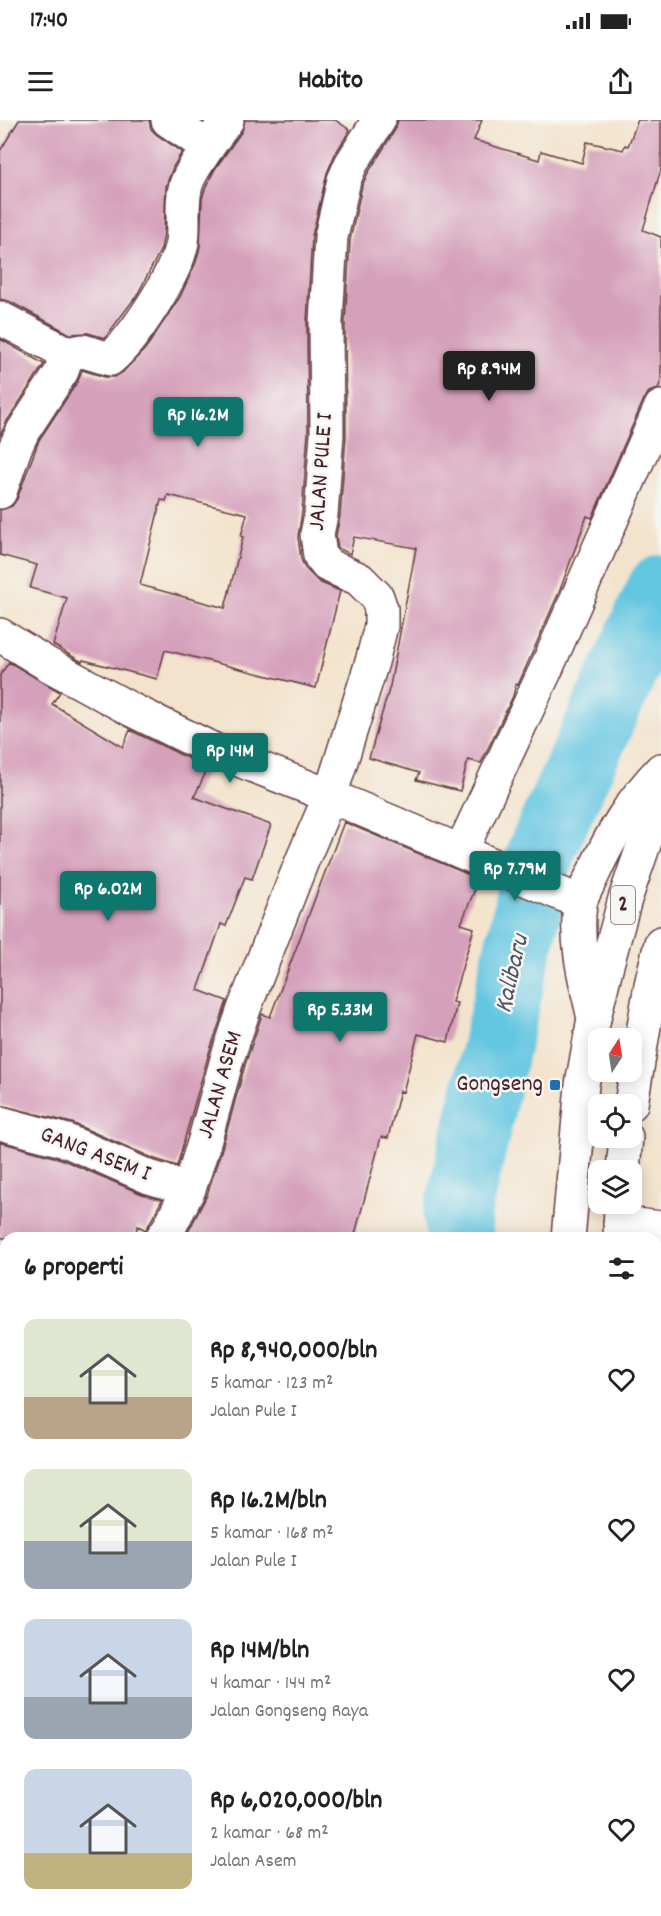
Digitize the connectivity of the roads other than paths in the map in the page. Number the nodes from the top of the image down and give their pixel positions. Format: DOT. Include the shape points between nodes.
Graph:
graph roads {
  1 [pos="168,120"];
  2 [pos="227,120"];
  3 [pos="372,123"];
  4 [pos="208,147"];
  5 [pos="0,318"];
  6 [pos="61,352"];
  7 [pos="661,407"];
  8 [pos="7,444"];
  9 [pos="0,492"];
  10 [pos="0,635"];
  11 [pos="661,770"];
  12 [pos="661,795"];
  13 [pos="330,796"];
  14 [pos="461,851"];
  15 [pos="568,897"];
  16 [pos="661,943"];
  17 [pos="656,986"];
  18 [pos="594,1018"];
  19 [pos="633,1094"];
  20 [pos="0,1123"];
  21 [pos="189,1189"];
  22 [pos="620,1221"];
  23 [pos="661,1228"];
  24 [pos="166,1232"];
  25 [pos="569,1232"];
  1 -- 4 [label="main road"];
  2 -- 4 [label="main road"];
  3 -- 13 [label="main road, JALAN PULE I" via="344,180 331,237 326,322 327,434 317,534 320,556 327,565 359,579 377,597 381,626"];
  4 -- 6 [label="main road" via="187,183 182,243 172,271 128,341 110,359 83,351"];
  5 -- 6 [label="main road"];
  6 -- 8 [label="main road" via="62,371 23,431"];
  7 -- 14 [label="main road"];
  8 -- 9 [label="main road"];
  10 -- 13 [label="main road" via="132,710 204,745"];
  11 -- 15 [label="main road" via="643,788"];
  12 -- 18 [label="main road, 2" via="625,900"];
  13 -- 14 [label="main road"];
  13 -- 21 [label="main road, JALAN ASEM" via="244,1008"];
  14 -- 15 [label="main road"];
  15 -- 18 [label="main road"];
  16 -- 17 [label="main road, 2"];
  17 -- 19 [label="main road, 2"];
  18 -- 25 [label="main road, 2" via="582,1085"];
  20 -- 21 [label="main road, GANG ASEM I" via="67,1141 149,1177"];
  21 -- 24 [label="main road, JALAN ASEM"];
  22 -- 23 [label="main road"];
}
